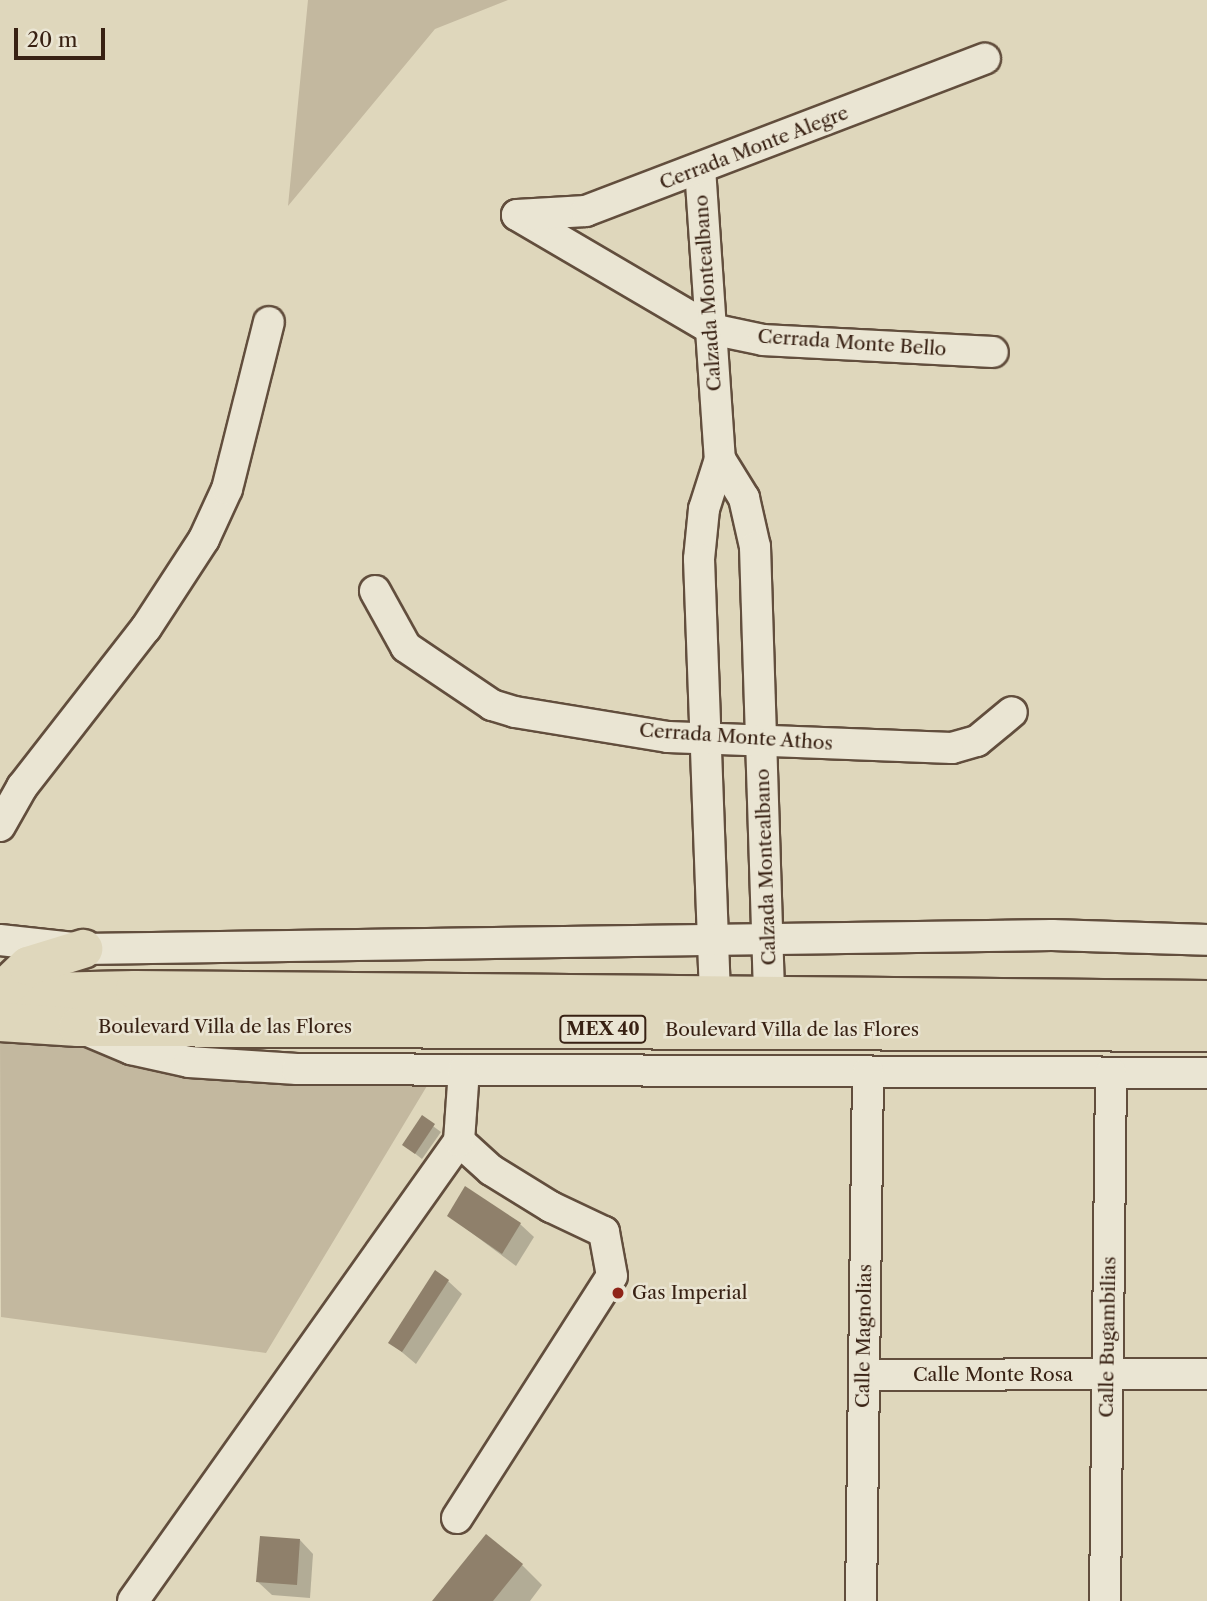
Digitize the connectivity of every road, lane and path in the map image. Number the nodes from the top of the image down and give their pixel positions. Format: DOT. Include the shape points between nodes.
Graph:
graph roads {
  1 [pos="985,59"];
  2 [pos="700,168"];
  3 [pos="517,215"];
  4 [pos="269,321"];
  5 [pos="711,329"];
  6 [pos="993,352"];
  7 [pos="720,459"];
  8 [pos="375,591"];
  9 [pos="1012,712"];
  10 [pos="707,738"];
  11 [pos="762,740"];
  12 [pos="0,826"];
  13 [pos="768,939"];
  14 [pos="0,940"];
  15 [pos="715,940"];
  16 [pos="1207,940"];
  17 [pos="83,949"];
  18 [pos="0,993"];
  19 [pos="1207,1000"];
  20 [pos="716,1014"];
  21 [pos="770,1014"];
  22 [pos="0,1022"];
  23 [pos="78,1027"];
  24 [pos="1207,1032"];
  25 [pos="464,1070"];
  26 [pos="868,1072"];
  27 [pos="1111,1073"];
  28 [pos="1207,1073"];
  29 [pos="459,1141"];
  30 [pos="1107,1374"];
  31 [pos="1207,1374"];
  32 [pos="864,1375"];
  33 [pos="457,1518"];
  34 [pos="133,1601"];
  35 [pos="861,1601"];
  36 [pos="1105,1601"];
  1 -- 2 [label="street, Cerrada Monte Alegre"];
  2 -- 3 [label="street, Cerrada Monte Alegre" via="586,211"];
  2 -- 5 [label="street, Calzada Montealbano"];
  3 -- 5 [label="street, Cerrada Monte Bello"];
  4 -- 12 [label="street" via="227,489 204,539 146,628 22,787"];
  5 -- 6 [label="street, Cerrada Monte Bello" via="763,340"];
  5 -- 7 [label="street, Calzada Montealbano"];
  7 -- 10 [label="street, Calzada Montealbano" via="704,509 699,559"];
  7 -- 11 [label="street, Calzada Montealbano" via="744,498 755,547"];
  8 -- 10 [label="street, Cerrada Monte Athos" via="407,647 492,705 655,735"];
  9 -- 11 [label="street, Cerrada Monte Athos" via="976,741 951,748"];
  10 -- 11 [label="street, Cerrada Monte Athos"];
  10 -- 15 [label="street, Calzada Montealbano"];
  11 -- 13 [label="street, Calzada Montealbano"];
  13 -- 15 [label="street"];
  13 -- 16 [label="street" via="1052,935"];
  13 -- 21 [label="street, Calzada Montealbano"];
  14 -- 17 [label="street"];
  15 -- 17 [label="street"];
  15 -- 20 [label="street, Calzada Montealbano"];
  17 -- 18 [label="highway" via="28,966"];
  18 -- 20 [label="highway, Boulevard Villa de las Flores / MEX 40" via="135,990"];
  19 -- 21 [label="highway, Boulevard Villa de las Flores / MEX 40"];
  20 -- 21 [label="highway, Boulevard Villa de las Flores / MEX 40"];
  20 -- 23 [label="highway, Boulevard Villa de las Flores / MEX 40"];
  21 -- 24 [label="highway, Boulevard Villa de las Flores / MEX 40"];
  22 -- 23 [label="highway, Boulevard Villa de las Flores / MEX 40"];
  23 -- 25 [label="street" via="131,1049 189,1062 297,1069"];
  25 -- 26 [label="street"];
  25 -- 29 [label="street"];
  26 -- 27 [label="street"];
  26 -- 32 [label="street, Calle Magnolias"];
  27 -- 28 [label="street"];
  27 -- 30 [label="street, Calle Bugambilias"];
  29 -- 33 [label="street" via="491,1170 551,1207 604,1232 612,1276"];
  29 -- 34 [label="street"];
  30 -- 31 [label="street, Calle Monte Rosa"];
  30 -- 32 [label="street, Calle Monte Rosa"];
  30 -- 36 [label="street, Calle Bugambilias"];
  32 -- 35 [label="street, Calle Magnolias"];
}
